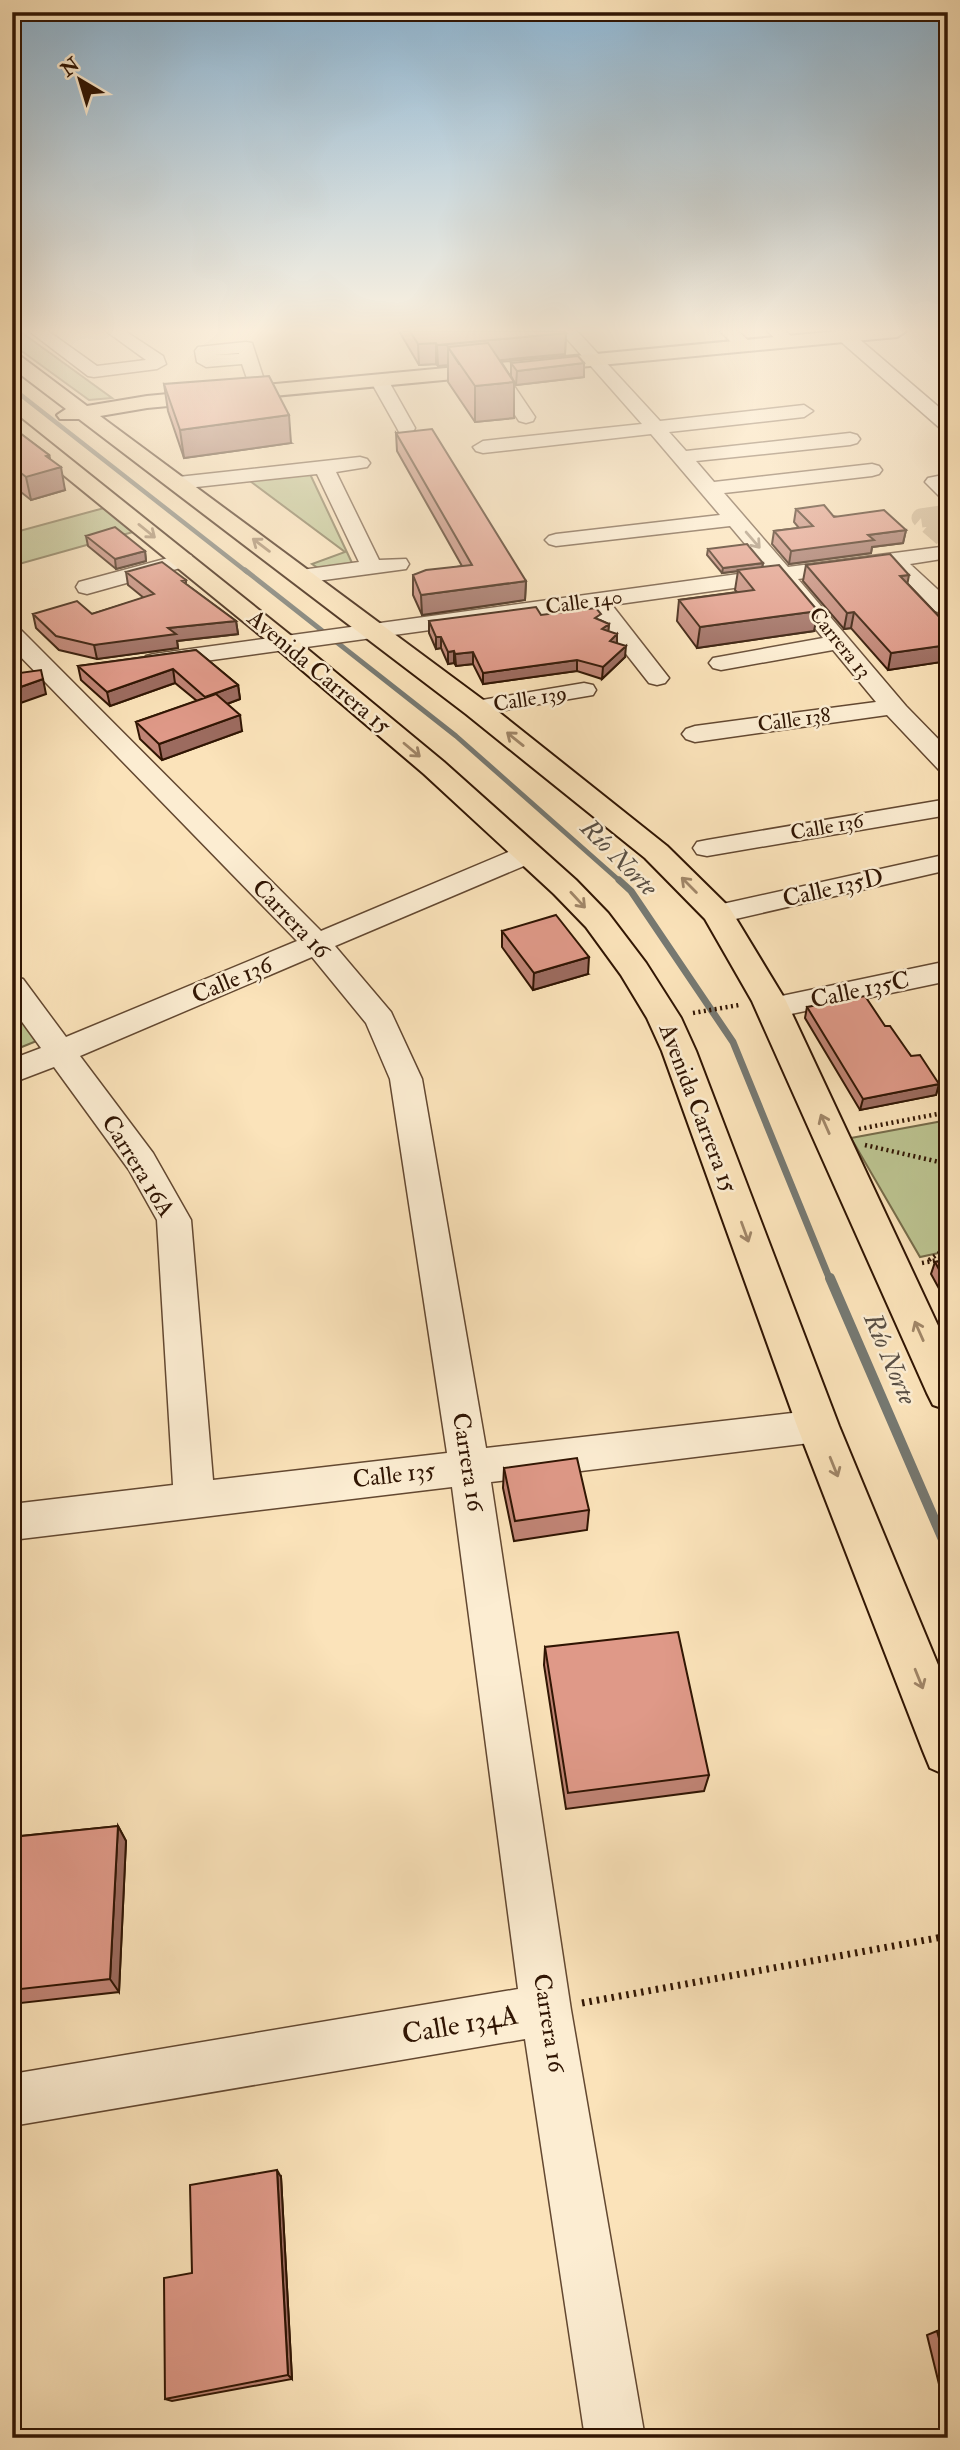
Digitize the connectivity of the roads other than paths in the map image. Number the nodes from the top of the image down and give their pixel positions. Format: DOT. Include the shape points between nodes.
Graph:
graph roads {
  1 [pos="52,445"];
  2 [pos="125,445"];
  3 [pos="497,445"];
  4 [pos="670,445"];
  5 [pos="791,445"];
  6 [pos="483,447"];
  7 [pos="681,457"];
  8 [pos="360,463"];
  9 [pos="324,467"];
  10 [pos="872,470"];
  11 [pos="948,481"];
  12 [pos="178,483"];
  13 [pos="709,489"];
  14 [pos="948,494"];
  15 [pos="735,519"];
  16 [pos="556,540"];
  17 [pos="944,551"];
  18 [pos="183,560"];
  19 [pos="893,560"];
  20 [pos="398,564"];
  21 [pos="372,567"];
  22 [pos="783,575"];
  23 [pos="302,576"];
  24 [pos="87,587"];
  25 [pos="596,600"];
  26 [pos="948,607"];
  27 [pos="368,631"];
  28 [pos="12,634"];
  29 [pos="291,642"];
  30 [pos="840,642"];
  31 [pos="721,663"];
  32 [pos="130,664"];
  33 [pos="77,671"];
  34 [pos="38,676"];
  35 [pos="657,678"];
  36 [pos="584,690"];
  37 [pos="893,707"];
  38 [pos="476,708"];
  39 [pos="695,734"];
  40 [pos="943,752"];
  41 [pos="948,807"];
  42 [pos="707,848"];
  43 [pos="528,854"];
  44 [pos="948,862"];
  45 [pos="718,914"];
  46 [pos="317,944"];
  47 [pos="948,971"];
  48 [pos="12,986"];
  49 [pos="760,1006"];
  50 [pos="60,1052"];
  51 [pos="12,1072"];
  52 [pos="948,1393"];
  53 [pos="817,1426"];
  54 [pos="470,1466"];
  55 [pos="194,1500"];
  56 [pos="12,1522"];
  57 [pos="948,1751"];
  58 [pos="546,2010"];
  59 [pos="12,2100"];
  60 [pos="615,2438"];
  1 -- 18 [label="main road, Avenida Carrera 15, one-way"];
  2 -- 12 [label="main road"];
  3 -- 6 [label="street"];
  4 -- 7 [label="street, Carrera 13"];
  5 -- 7 [label="street"];
  7 -- 13 [label="street, Carrera 13"];
  8 -- 9 [label="street"];
  9 -- 12 [label="street"];
  9 -- 21 [label="street"];
  10 -- 13 [label="street"];
  11 -- 14 [label="street" via="935,482"];
  23 -- 12 [label="main road, one-way"];
  13 -- 15 [label="street, Carrera 13"];
  15 -- 16 [label="street"];
  15 -- 22 [label="street, Carrera 13, one-way"];
  17 -- 19 [label="street, Calle 140"];
  18 -- 24 [label="street"];
  18 -- 29 [label="main road, Avenida Carrera 15"];
  19 -- 22 [label="street, Calle 140"];
  19 -- 26 [label="street"];
  20 -- 21 [label="street"];
  21 -- 23 [label="street"];
  22 -- 25 [label="street, Calle 140"];
  22 -- 30 [label="street, Carrera 13"];
  23 -- 27 [label="main road"];
  25 -- 27 [label="street, Calle 140"];
  25 -- 35 [label="street"];
  27 -- 29 [label="street, Calle 140"];
  27 -- 38 [label="main road"];
  28 -- 34 [label="street, Carrera 16"];
  29 -- 32 [label="street, Calle 140"];
  29 -- 43 [label="main road, Avenida Carrera 15, one-way"];
  30 -- 31 [label="street"];
  30 -- 37 [label="street, Carrera 13"];
  33 -- 34 [label="street"];
  34 -- 46 [label="street, Carrera 16"];
  36 -- 38 [label="street, Calle 139"];
  37 -- 39 [label="street, Calle 138"];
  37 -- 40 [label="street, Carrera 13"];
  45 -- 38 [label="main road, one-way" via="656,852"];
  41 -- 42 [label="street, Calle 136"];
  43 -- 46 [label="street, Calle 136"];
  43 -- 53 [label="main road, Avenida Carrera 15, one-way" via="597,920 664,1018"];
  44 -- 45 [label="street, Calle 135D"];
  45 -- 49 [label="main road"];
  46 -- 50 [label="street, Calle 136"];
  46 -- 54 [label="street, Carrera 16" via="380,1019 407,1079"];
  47 -- 49 [label="street, Calle 135C"];
  48 -- 50 [label="street, Carrera 16A"];
  52 -- 49 [label="main road, one-way" via="833,1140"];
  50 -- 51 [label="street, Calle 136"];
  50 -- 55 [label="street, Carrera 16A" via="141,1162 174,1220"];
  53 -- 54 [label="street, Calle 135"];
  53 -- 57 [label="main road, Avenida Carrera 15, one-way"];
  54 -- 55 [label="street, Calle 135"];
  54 -- 58 [label="street, Carrera 16"];
  55 -- 56 [label="street, Calle 135"];
  58 -- 59 [label="street, Calle 134A"];
  58 -- 60 [label="street, Carrera 16"];
}
